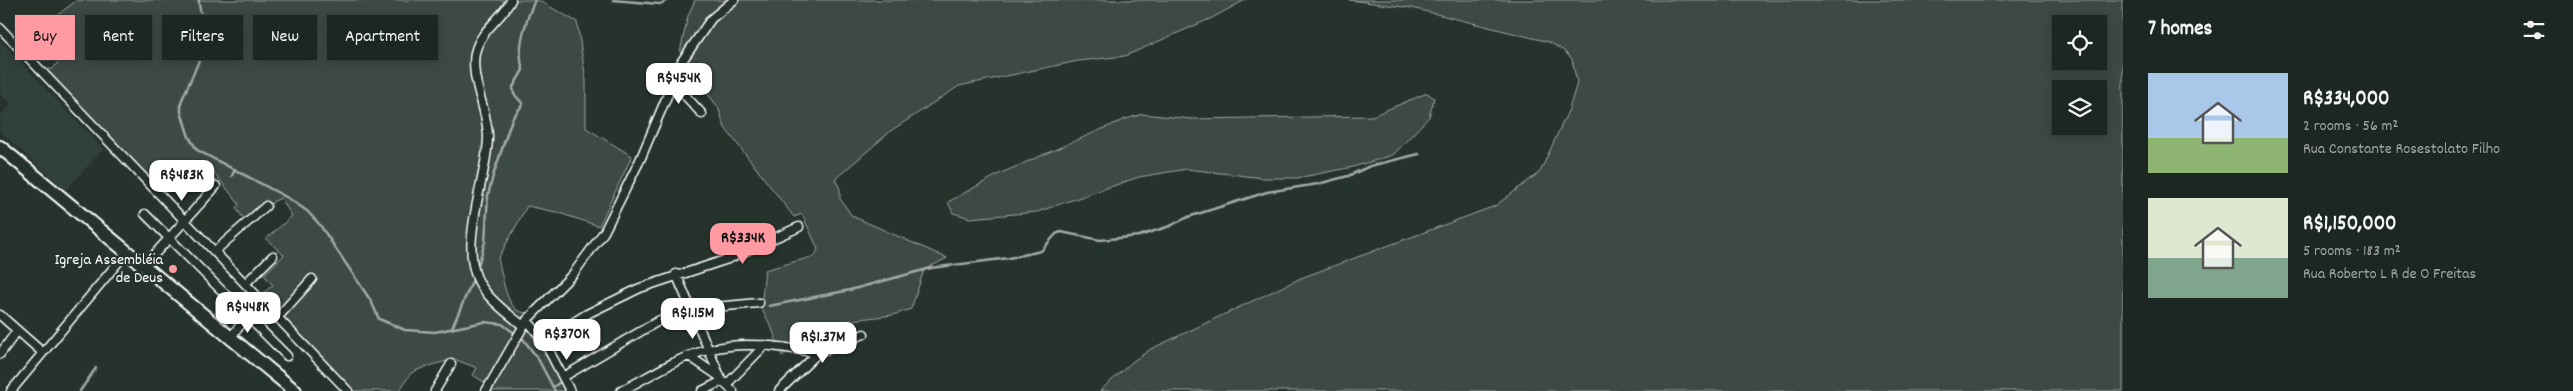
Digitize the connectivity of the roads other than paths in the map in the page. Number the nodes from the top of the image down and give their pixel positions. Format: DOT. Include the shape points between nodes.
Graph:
graph roads {
  1 [pos="511,0"];
  2 [pos="734,0"];
  3 [pos="0,28"];
  4 [pos="672,81"];
  5 [pos="702,114"];
  6 [pos="0,142"];
  7 [pos="0,147"];
  8 [pos="0,154"];
  9 [pos="20,164"];
  10 [pos="216,186"];
  11 [pos="266,206"];
  12 [pos="145,214"];
  13 [pos="184,220"];
  14 [pos="799,227"];
  15 [pos="169,236"];
  16 [pos="215,251"];
  17 [pos="126,253"];
  18 [pos="273,256"];
  19 [pos="143,266"];
  20 [pos="676,274"];
  21 [pos="312,279"];
  22 [pos="246,283"];
  23 [pos="759,303"];
  24 [pos="692,309"];
  25 [pos="0,315"];
  26 [pos="248,316"];
  27 [pos="278,316"];
  28 [pos="521,328"];
  29 [pos="17,331"];
  30 [pos="864,334"];
  31 [pos="230,338"];
  32 [pos="544,341"];
  33 [pos="765,345"];
  34 [pos="709,349"];
  35 [pos="42,352"];
  36 [pos="818,353"];
  37 [pos="0,354"];
  38 [pos="287,356"];
  39 [pos="689,356"];
  40 [pos="451,364"];
  41 [pos="563,377"];
  42 [pos="723,380"];
  43 [pos="11,391"];
  44 [pos="295,391"];
  45 [pos="348,391"];
  46 [pos="435,391"];
  47 [pos="486,391"];
  48 [pos="570,391"];
  49 [pos="621,391"];
  50 [pos="702,391"];
  51 [pos="733,391"];
  52 [pos="779,391"];
  1 -- 28 [label="street" via="475,51 474,67 478,91 486,110 488,138 476,212 473,268 484,290"];
  2 -- 4 [label="street" via="711,20"];
  3 -- 13 [label="street"];
  4 -- 5 [label="street"];
  4 -- 28 [label="street" via="640,160 604,232 573,274"];
  6 -- 9 [label="highway"];
  7 -- 9 [label="highway"];
  8 -- 9 [label="highway"];
  9 -- 17 [label="highway"];
  10 -- 13 [label="street"];
  11 -- 16 [label="street"];
  12 -- 15 [label="street"];
  13 -- 15 [label="street"];
  13 -- 16 [label="street"];
  14 -- 20 [label="street" via="728,259"];
  15 -- 19 [label="street"];
  15 -- 26 [label="street"];
  16 -- 22 [label="street"];
  17 -- 19 [label="highway"];
  17 -- 35 [label="street"];
  18 -- 22 [label="street"];
  19 -- 31 [label="highway"];
  20 -- 24 [label="street"];
  20 -- 32 [label="street" via="587,314"];
  21 -- 27 [label="street"];
  22 -- 27 [label="street"];
  23 -- 24 [label="street"];
  24 -- 34 [label="street"];
  24 -- 41 [label="street" via="660,320"];
  25 -- 29 [label="street"];
  26 -- 31 [label="street"];
  26 -- 38 [label="street"];
  27 -- 45 [label="street"];
  28 -- 32 [label="street"];
  28 -- 47 [label="street"];
  29 -- 35 [label="street"];
  29 -- 37 [label="street"];
  30 -- 36 [label="street"];
  31 -- 44 [label="highway"];
  32 -- 41 [label="street"];
  33 -- 34 [label="street"];
  33 -- 36 [label="street"];
  33 -- 42 [label="street"];
  34 -- 39 [label="street"];
  34 -- 42 [label="street"];
  35 -- 43 [label="street"];
  36 -- 52 [label="street"];
  39 -- 42 [label="street"];
  39 -- 49 [label="street"];
  40 -- 46 [label="street"];
  41 -- 48 [label="street"];
  42 -- 50 [label="street"];
  42 -- 51 [label="street"];
}
